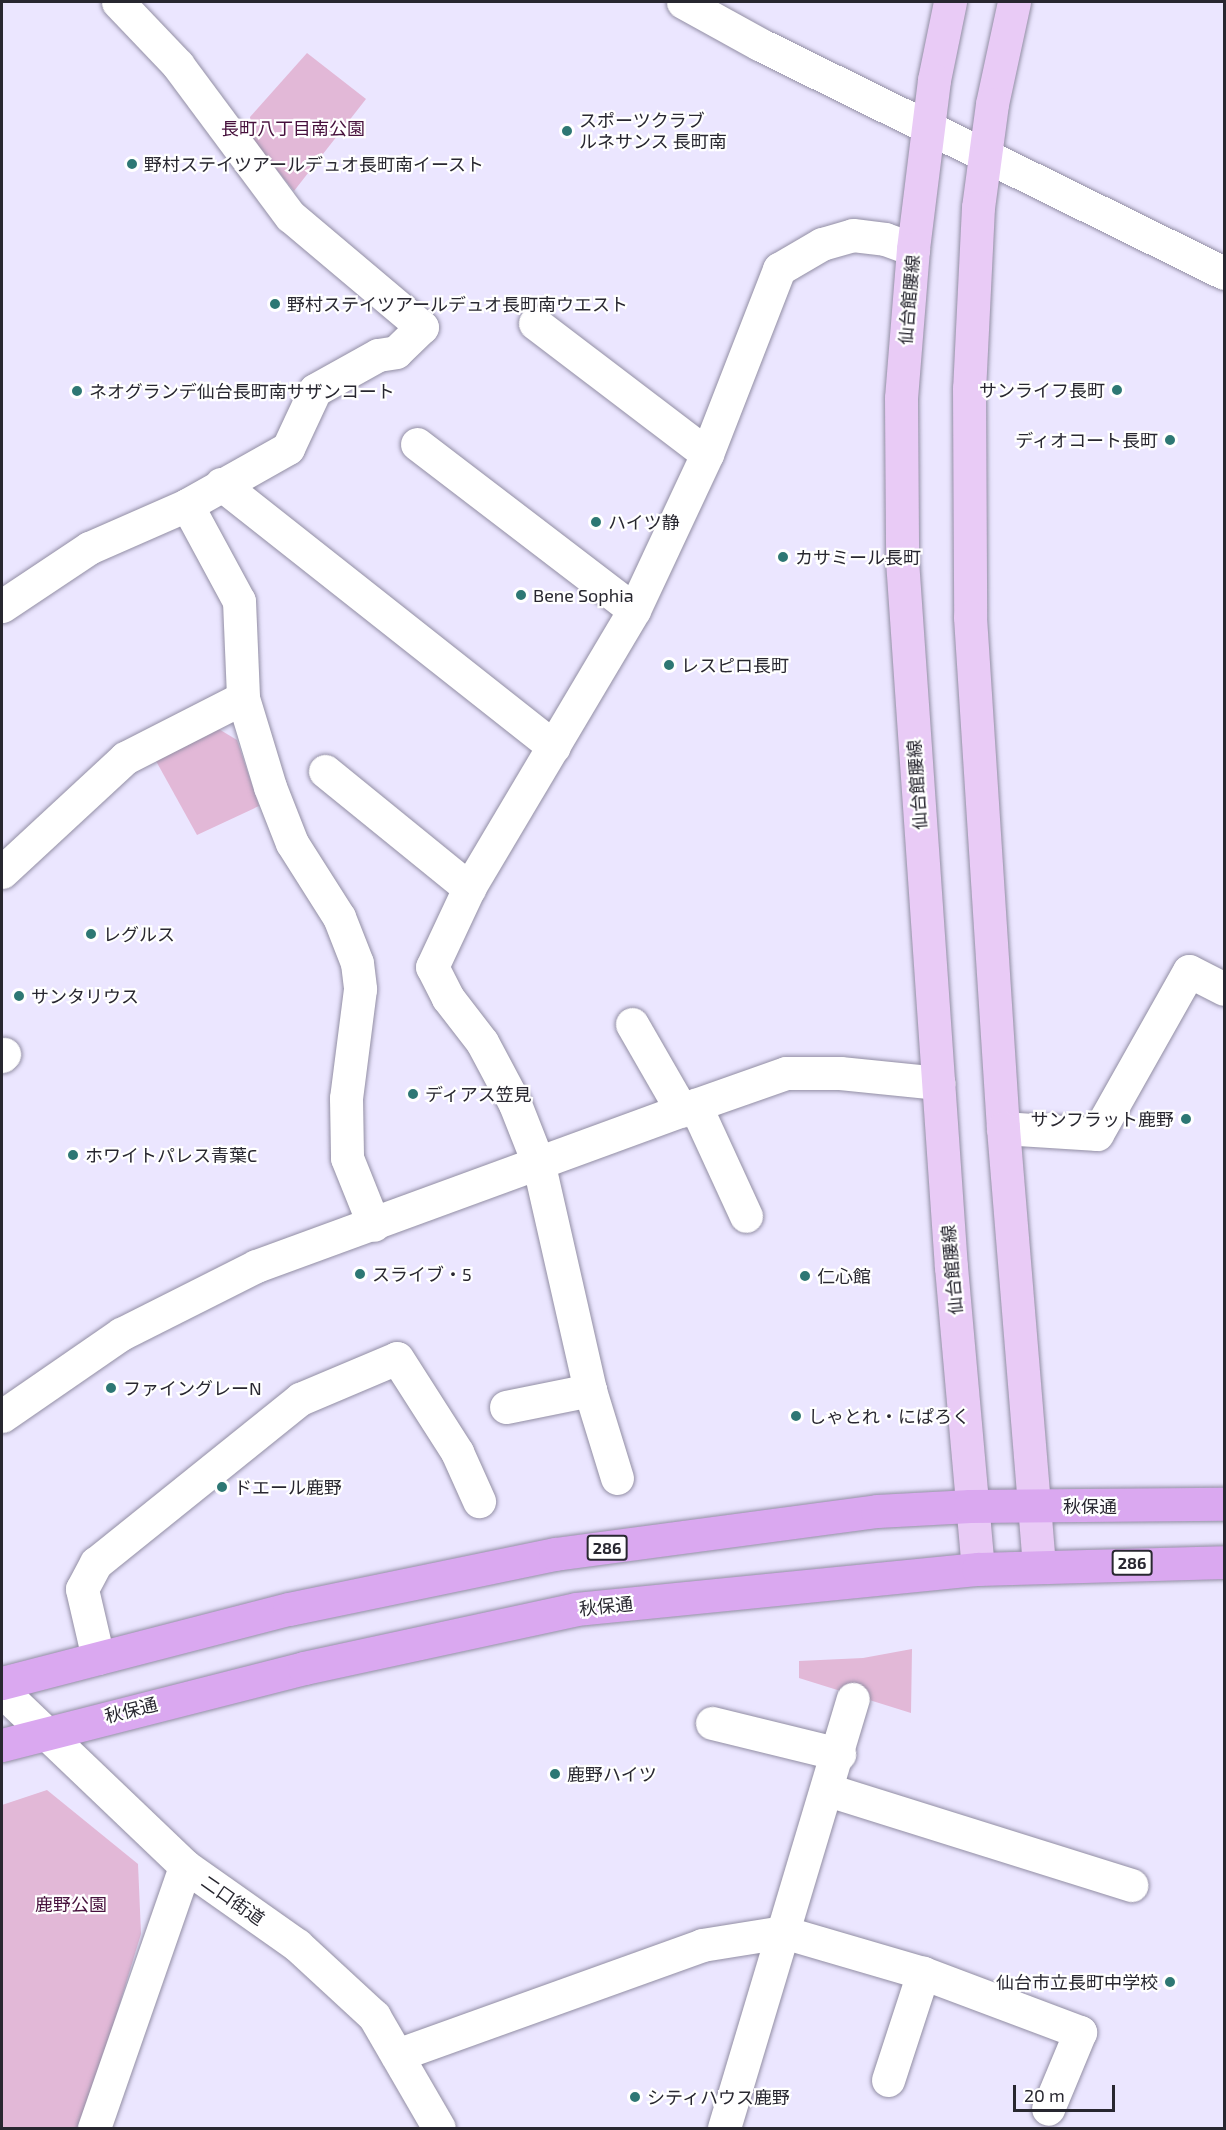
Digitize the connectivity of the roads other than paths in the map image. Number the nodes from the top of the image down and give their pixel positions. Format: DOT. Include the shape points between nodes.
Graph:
graph roads {
  1 [pos="118,2"];
  2 [pos="683,2"];
  3 [pos="950,2"];
  4 [pos="1014,2"];
  5 [pos="927,127"];
  6 [pos="985,155"];
  7 [pos="913,249"];
  8 [pos="1224,273"];
  9 [pos="535,323"];
  10 [pos="417,444"];
  11 [pos="707,454"];
  12 [pos="221,484"];
  13 [pos="187,505"];
  14 [pos="2,606"];
  15 [pos="634,610"];
  16 [pos="243,698"];
  17 [pos="554,747"];
  18 [pos="325,771"];
  19 [pos="2,872"];
  20 [pos="469,888"];
  21 [pos="1224,988"];
  22 [pos="632,1024"];
  23 [pos="938,1083"];
  24 [pos="689,1108"];
  25 [pos="1003,1128"];
  26 [pos="539,1165"];
  27 [pos="746,1216"];
  28 [pos="374,1226"];
  29 [pos="590,1390"];
  30 [pos="506,1407"];
  31 [pos="2,1416"];
  32 [pos="617,1479"];
  33 [pos="479,1501"];
  34 [pos="1224,1504"];
  35 [pos="970,1506"];
  36 [pos="1035,1506"];
  37 [pos="1224,1562"];
  38 [pos="1039,1567"];
  39 [pos="978,1569"];
  40 [pos="98,1658"];
  41 [pos="2,1683"];
  42 [pos="2,1691"];
  43 [pos="853,1699"];
  44 [pos="712,1723"];
  45 [pos="45,1731"];
  46 [pos="2,1745"];
  47 [pos="839,1754"];
  48 [pos="828,1790"];
  49 [pos="185,1866"];
  50 [pos="1132,1885"];
  51 [pos="783,1932"];
  52 [pos="923,1972"];
  53 [pos="397,2055"];
  54 [pos="888,2080"];
  55 [pos="1048,2109"];
  56 [pos="94,2128"];
  57 [pos="440,2128"];
  58 [pos="724,2128"];
  1 -- 12 [label="street" via="178,65 290,216 422,327 396,352 378,355 315,390 288,448"];
  2 -- 5 [label="street"];
  3 -- 5 [label="main road, 仙台館腰線"];
  4 -- 6 [label="main road"];
  5 -- 6 [label="street"];
  5 -- 7 [label="main road, 仙台館腰線"];
  6 -- 8 [label="street"];
  6 -- 25 [label="main road" via="978,207 969,388 970,617"];
  7 -- 11 [label="street" via="885,239 853,235 822,244 779,269"];
  7 -- 23 [label="main road, 仙台館腰線" via="901,398 902,560"];
  9 -- 11 [label="street"];
  10 -- 15 [label="street"];
  11 -- 15 [label="street"];
  12 -- 13 [label="street"];
  12 -- 17 [label="street"];
  13 -- 14 [label="street" via="89,548"];
  13 -- 16 [label="street" via="239,601"];
  15 -- 17 [label="street"];
  16 -- 19 [label="street" via="125,758"];
  16 -- 28 [label="street" via="292,843 339,917 357,963 360,989 346,1098 347,1158"];
  17 -- 20 [label="street"];
  18 -- 20 [label="street"];
  20 -- 26 [label="street" via="432,967 448,998 488,1052 515,1104"];
  21 -- 25 [label="street" via="1189,972 1097,1134"];
  22 -- 24 [label="street"];
  23 -- 24 [label="street" via="840,1073 786,1073"];
  23 -- 35 [label="main road, 仙台館腰線"];
  24 -- 26 [label="street"];
  24 -- 27 [label="street"];
  25 -- 36 [label="main road"];
  26 -- 28 [label="street"];
  26 -- 29 [label="street"];
  28 -- 31 [label="street" via="256,1266 152,1318 121,1334"];
  29 -- 30 [label="street"];
  29 -- 32 [label="street"];
  33 -- 40 [label="street" via="457,1452 397,1359 386,1363 300,1399 96,1563 82,1589"];
  34 -- 36 [label="highway, 秋保通 / 286"];
  35 -- 36 [label="highway, 秋保通 / 286"];
  35 -- 39 [label="main road, 仙台館腰線"];
  35 -- 40 [label="highway, 秋保通 / 286" via="876,1511 555,1554 289,1609"];
  36 -- 38 [label="main road"];
  37 -- 38 [label="highway, 秋保通 / 286"];
  38 -- 39 [label="highway, 秋保通 / 286"];
  39 -- 45 [label="highway, 秋保通 / 286" via="576,1609"];
  40 -- 41 [label="highway, 秋保通 / 286"];
  42 -- 45 [label="street, 二口街道"];
  43 -- 47 [label="street"];
  44 -- 47 [label="street"];
  45 -- 46 [label="highway, 秋保通 / 286"];
  45 -- 49 [label="street, 二口街道"];
  47 -- 48 [label="street"];
  48 -- 50 [label="street"];
  48 -- 51 [label="street"];
  49 -- 53 [label="street, 二口街道" via="297,1945 374,2016"];
  49 -- 56 [label="street"];
  51 -- 52 [label="street"];
  51 -- 53 [label="street" via="702,1945"];
  51 -- 58 [label="street"];
  52 -- 54 [label="street"];
  52 -- 55 [label="street" via="1080,2032"];
  53 -- 57 [label="street, 二口街道"];
}
